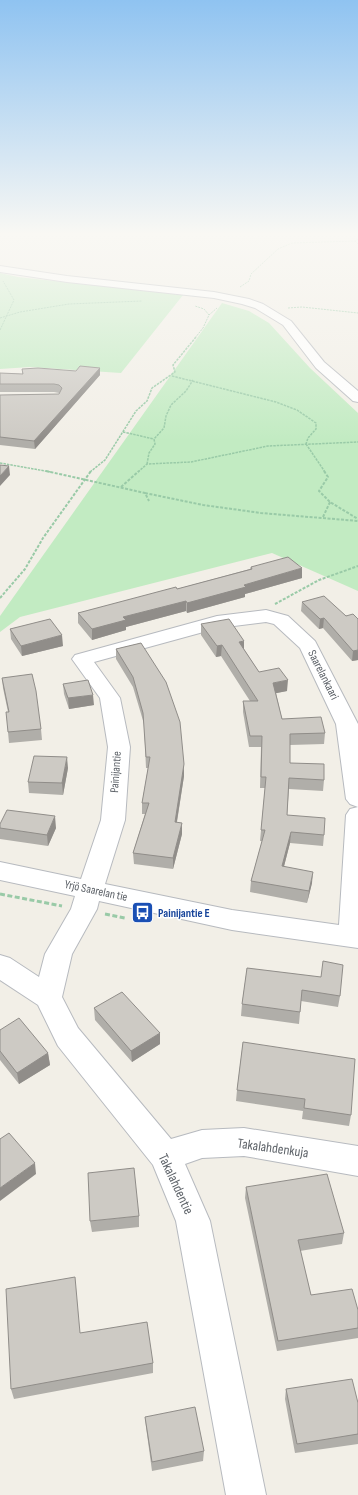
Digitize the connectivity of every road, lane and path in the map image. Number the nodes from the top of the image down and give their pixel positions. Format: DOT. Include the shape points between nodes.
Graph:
graph roads {
  1 [pos="13,302"];
  2 [pos="113,302"];
  3 [pos="247,302"];
  4 [pos="193,306"];
  5 [pos="266,310"];
  6 [pos="358,313"];
  7 [pos="6,317"];
  8 [pos="0,318"];
  9 [pos="0,330"];
  10 [pos="171,375"];
  11 [pos="193,380"];
  12 [pos="358,398"];
  13 [pos="123,432"];
  14 [pos="154,439"];
  15 [pos="358,442"];
  16 [pos="306,444"];
  17 [pos="0,463"];
  18 [pos="147,464"];
  19 [pos="85,479"];
  20 [pos="121,487"];
  21 [pos="145,493"];
  22 [pos="149,501"];
  23 [pos="330,502"];
  24 [pos="323,517"];
  25 [pos="358,520"];
  26 [pos="358,566"];
  27 [pos="0,598"];
  28 [pos="266,616"];
  29 [pos="82,659"];
  30 [pos="358,799"];
  31 [pos="358,815"];
  32 [pos="0,871"];
  33 [pos="90,890"];
  34 [pos="355,937"];
  35 [pos="0,966"];
  36 [pos="48,997"];
  37 [pos="165,1156"];
  38 [pos="358,1161"];
  39 [pos="246,1495"];
  1 -- 7 [label="path"];
  2 -- 7 [label="path" via="69,304 20,312"];
  3 -- 5 [label="street"];
  4 -- 10 [label="path" via="204,309 209,315 208,319 177,358 173,365 175,372"];
  5 -- 6 [label="path" via="302,307"];
  5 -- 12 [label="street" via="287,323 320,365"];
  7 -- 8 [label="path"];
  7 -- 9 [label="path"];
  10 -- 11 [label="path"];
  10 -- 13 [label="path" via="152,388 147,401 136,411"];
  11 -- 14 [label="path" via="186,391 171,405 164,428"];
  11 -- 16 [label="path" via="277,401 305,414 316,423 316,429"];
  13 -- 14 [label="path"];
  13 -- 19 [label="path" via="105,460"];
  14 -- 18 [label="path" via="155,444 149,453"];
  15 -- 16 [label="path"];
  16 -- 18 [label="path" via="268,446 191,462"];
  16 -- 23 [label="path" via="328,477 319,491"];
  17 -- 19 [label="path"];
  18 -- 20 [label="path"];
  19 -- 20 [label="path"];
  19 -- 27 [label="path" via="43,538 25,569"];
  20 -- 21 [label="path"];
  21 -- 22 [label="path"];
  21 -- 24 [label="path" via="203,505"];
  23 -- 24 [label="path"];
  23 -- 25 [label="path"];
  24 -- 25 [label="path"];
  26 -- 28 [label="path" via="319,580 277,601"];
  28 -- 29 [label="street, Saarelankaari" via="218,622"];
  28 -- 30 [label="street, Saarelankaari" via="281,620 308,645 347,724"];
  29 -- 33 [label="street, Painijantie" via="110,698 119,747 112,820"];
  31 -- 34 [label="street"];
  32 -- 33 [label="street, Yrjö Saarelan tie"];
  33 -- 34 [label="street, Yrjö Saarelan tie" via="232,920"];
  33 -- 36 [label="street" via="84,910 59,954"];
  35 -- 36 [label="street"];
  36 -- 37 [label="street, Takalahdentie" via="68,1037"];
  37 -- 38 [label="street, Takalahdenkuja" via="202,1144 244,1142"];
  37 -- 39 [label="street, Takalahdentie" via="193,1221"];
}
